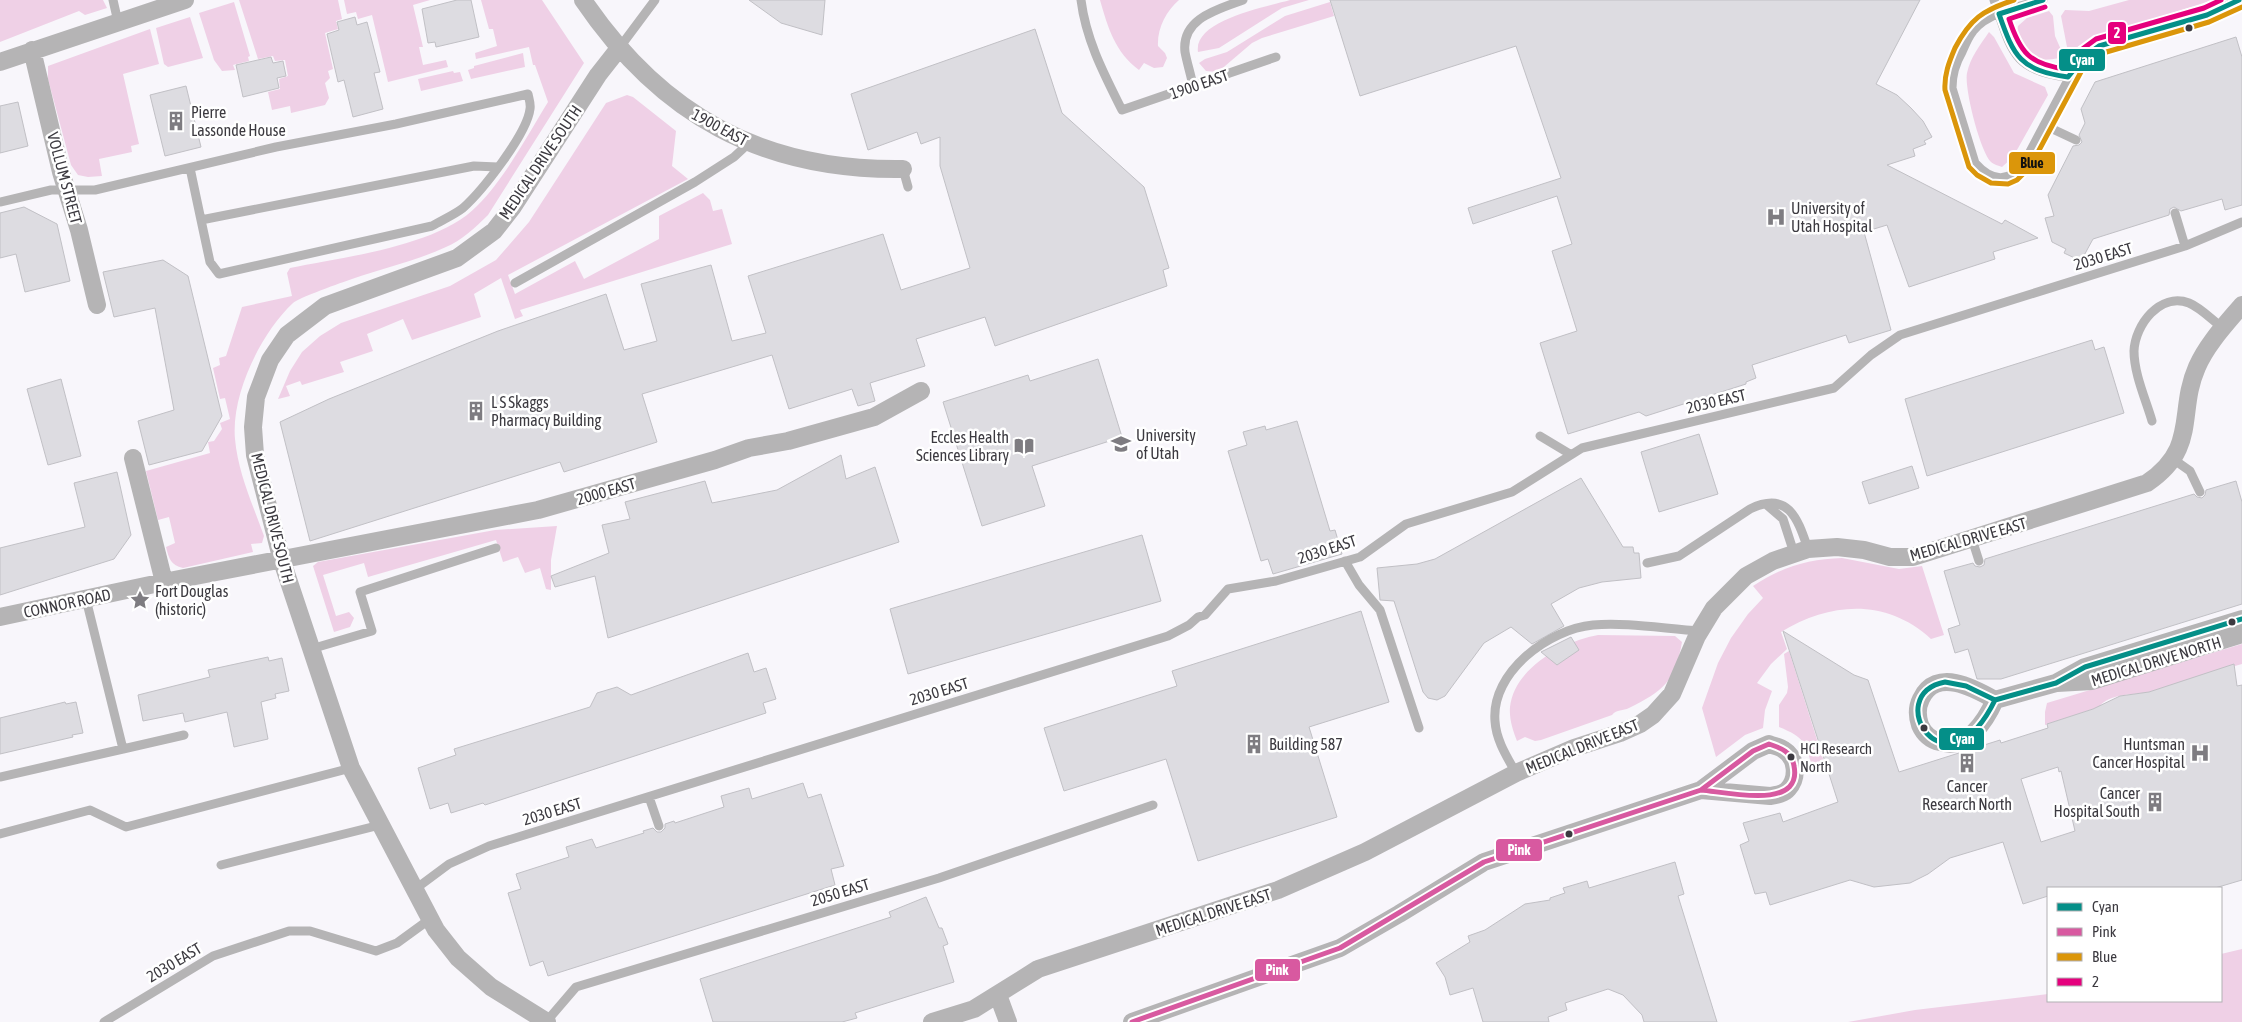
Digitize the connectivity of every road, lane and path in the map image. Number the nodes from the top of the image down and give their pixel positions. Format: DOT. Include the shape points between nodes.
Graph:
graph roads {
  1 [pos="113,0"];
  2 [pos="185,0"];
  3 [pos="582,0"];
  4 [pos="655,0"];
  5 [pos="1081,0"];
  6 [pos="1243,0"];
  7 [pos="1994,0"];
  8 [pos="2043,0"];
  9 [pos="2239,0"];
  10 [pos="1999,14"];
  11 [pos="118,22"];
  12 [pos="620,47"];
  13 [pos="32,50"];
  14 [pos="1276,57"];
  15 [pos="0,62"];
  16 [pos="2068,77"];
  17 [pos="1194,86"];
  18 [pos="2044,125"];
  19 [pos="2076,140"];
  20 [pos="750,143"];
  21 [pos="498,167"];
  22 [pos="190,168"];
  23 [pos="903,169"];
  24 [pos="908,187"];
  25 [pos="67,190"];
  26 [pos="0,202"];
  27 [pos="2175,213"];
  28 [pos="201,220"];
  29 [pos="2242,222"];
  30 [pos="2185,246"];
  31 [pos="515,283"];
  32 [pos="2242,304"];
  33 [pos="97,305"];
  34 [pos="2223,328"];
  35 [pos="921,391"];
  36 [pos="2152,421"];
  37 [pos="1540,436"];
  38 [pos="1570,454"];
  39 [pos="133,458"];
  40 [pos="2173,458"];
  41 [pos="2200,492"];
  42 [pos="1766,505"];
  43 [pos="1972,539"];
  44 [pos="496,548"];
  45 [pos="1801,551"];
  46 [pos="282,561"];
  47 [pos="1345,561"];
  48 [pos="1979,561"];
  49 [pos="1647,563"];
  50 [pos="164,582"];
  51 [pos="86,599"];
  52 [pos="0,617"];
  53 [pos="2242,619"];
  54 [pos="1700,631"];
  55 [pos="2242,634"];
  56 [pos="312,649"];
  57 [pos="2056,682"];
  58 [pos="1995,700"];
  59 [pos="1419,728"];
  60 [pos="184,736"];
  61 [pos="124,748"];
  62 [pos="352,768"];
  63 [pos="1516,773"];
  64 [pos="0,777"];
  65 [pos="1701,790"];
  66 [pos="649,797"];
  67 [pos="1153,805"];
  68 [pos="380,825"];
  69 [pos="659,826"];
  70 [pos="0,834"];
  71 [pos="221,865"];
  72 [pos="414,890"];
  73 [pos="430,919"];
  74 [pos="998,995"];
  75 [pos="104,1022"];
  76 [pos="547,1022"];
  77 [pos="932,1022"];
  78 [pos="1008,1022"];
  79 [pos="1132,1022"];
  1 -- 11 [label="lane"];
  2 -- 11 [label="street"];
  3 -- 12 [label="street, 1900 EAST" via="603,30"];
  4 -- 12 [label="lane"];
  5 -- 17 [label="lane, 1900 EAST" via="1083,20 1093,52 1122,110"];
  6 -- 17 [label="lane" via="1197,20 1188,34 1185,50"];
  7 -- 10 [label="lane"];
  8 -- 10 [label="lane"];
  9 -- 16 [label="lane" via="2207,15 2099,46 2086,55"];
  10 -- 16 [label="lane" via="2009,43 2025,65 2048,75"];
  10 -- 18 [label="lane" via="1974,30 1952,76 1952,88 1975,163 1990,175 2010,177 2024,163"];
  11 -- 13 [label="street"];
  12 -- 20 [label="street, 1900 EAST" via="668,96 713,127"];
  12 -- 46 [label="street, MEDICAL DRIVE SOUTH" via="494,231 457,258 325,306 287,335 270,360 256,397 254,446"];
  13 -- 15 [label="street"];
  13 -- 25 [label="street, VOLLUM STREET"];
  14 -- 17 [label="lane, 1900 EAST"];
  16 -- 18 [label="lane"];
  18 -- 19 [label="lane"];
  20 -- 23 [label="street, 1900 EAST" via="785,155 847,167"];
  20 -- 31 [label="lane" via="695,182"];
  21 -- 22 [label="lane" via="528,119 531,107 528,94"];
  21 -- 28 [label="lane" via="474,166"];
  21 -- 28 [label="lane" via="462,209 432,226 219,274 210,262"];
  22 -- 25 [label="lane" via="95,190"];
  22 -- 28 [label="lane"];
  23 -- 24 [label="lane"];
  25 -- 26 [label="lane" via="52,190"];
  25 -- 33 [label="street, VOLLUM STREET"];
  27 -- 30 [label="lane"];
  29 -- 30 [label="lane, 2030 EAST"];
  30 -- 38 [label="lane, 2030 EAST" via="1900,335 1871,355 1834,388 1582,448"];
  32 -- 34 [label="street, MEDICAL DRIVE EAST"];
  34 -- 36 [label="lane" via="2196,307 2182,301 2161,306 2142,324 2134,352"];
  34 -- 40 [label="street, MEDICAL DRIVE EAST" via="2196,368 2184,432"];
  35 -- 46 [label="street, 2000 EAST" via="874,417 788,441 749,448 538,510"];
  37 -- 38 [label="lane"];
  38 -- 47 [label="lane, 2030 EAST" via="1512,492 1406,524 1360,557"];
  39 -- 50 [label="street"];
  40 -- 41 [label="lane" via="2190,471"];
  40 -- 43 [label="street, MEDICAL DRIVE EAST" via="2147,484"];
  42 -- 45 [label="lane" via="1774,508 1783,519"];
  42 -- 45 [label="lane" via="1780,505 1797,518"];
  42 -- 49 [label="lane" via="1750,509 1679,556"];
  43 -- 45 [label="street, MEDICAL DRIVE EAST" via="1906,558 1851,548 1820,547"];
  43 -- 48 [label="lane"];
  44 -- 56 [label="lane" via="360,592 372,632"];
  45 -- 54 [label="street, MEDICAL DRIVE EAST" via="1759,568 1734,586 1714,608"];
  46 -- 50 [label="street, CONNOR ROAD"];
  46 -- 56 [label="street, MEDICAL DRIVE SOUTH"];
  47 -- 59 [label="lane" via="1359,585 1380,610"];
  47 -- 66 [label="lane, 2030 EAST" via="1276,581 1228,589 1205,615 1168,636"];
  50 -- 51 [label="street, CONNOR ROAD"];
  51 -- 52 [label="street, CONNOR ROAD"];
  51 -- 61 [label="lane"];
  53 -- 57 [label="street, MEDICAL DRIVE NORTH" via="2085,667"];
  54 -- 63 [label="street, MEDICAL DRIVE EAST" via="1672,694 1653,715 1631,729 1574,748"];
  54 -- 63 [label="lane" via="1593,625 1565,632 1540,645 1508,678 1495,708 1498,739"];
  55 -- 57 [label="street, MEDICAL DRIVE NORTH" via="2092,681"];
  56 -- 62 [label="street, MEDICAL DRIVE SOUTH"];
  57 -- 58 [label="street"];
  60 -- 61 [label="lane"];
  61 -- 64 [label="lane"];
  62 -- 68 [label="street, MEDICAL DRIVE SOUTH"];
  62 -- 70 [label="lane" via="126,827 90,810"];
  63 -- 74 [label="street, MEDICAL DRIVE EAST" via="1365,852 1278,890 1038,969"];
  65 -- 65 [label="street" via="1779,794 1788,790 1792,781 1795,772 1793,760 1785,750 1770,744 1753,751"];
  65 -- 79 [label="street" via="1484,862 1340,948"];
  66 -- 69 [label="lane"];
  66 -- 72 [label="lane, 2030 EAST" via="489,846 449,864"];
  67 -- 76 [label="lane, 2050 EAST" via="938,878 576,987"];
  68 -- 71 [label="lane"];
  68 -- 72 [label="street, MEDICAL DRIVE SOUTH"];
  72 -- 73 [label="street, MEDICAL DRIVE SOUTH"];
  73 -- 75 [label="lane, 2030 EAST" via="397,943 376,951 310,930 289,931 213,956"];
  73 -- 76 [label="street, MEDICAL DRIVE SOUTH" via="458,958 491,987"];
  74 -- 77 [label="street" via="974,1009"];
  74 -- 78 [label="street"];
}
